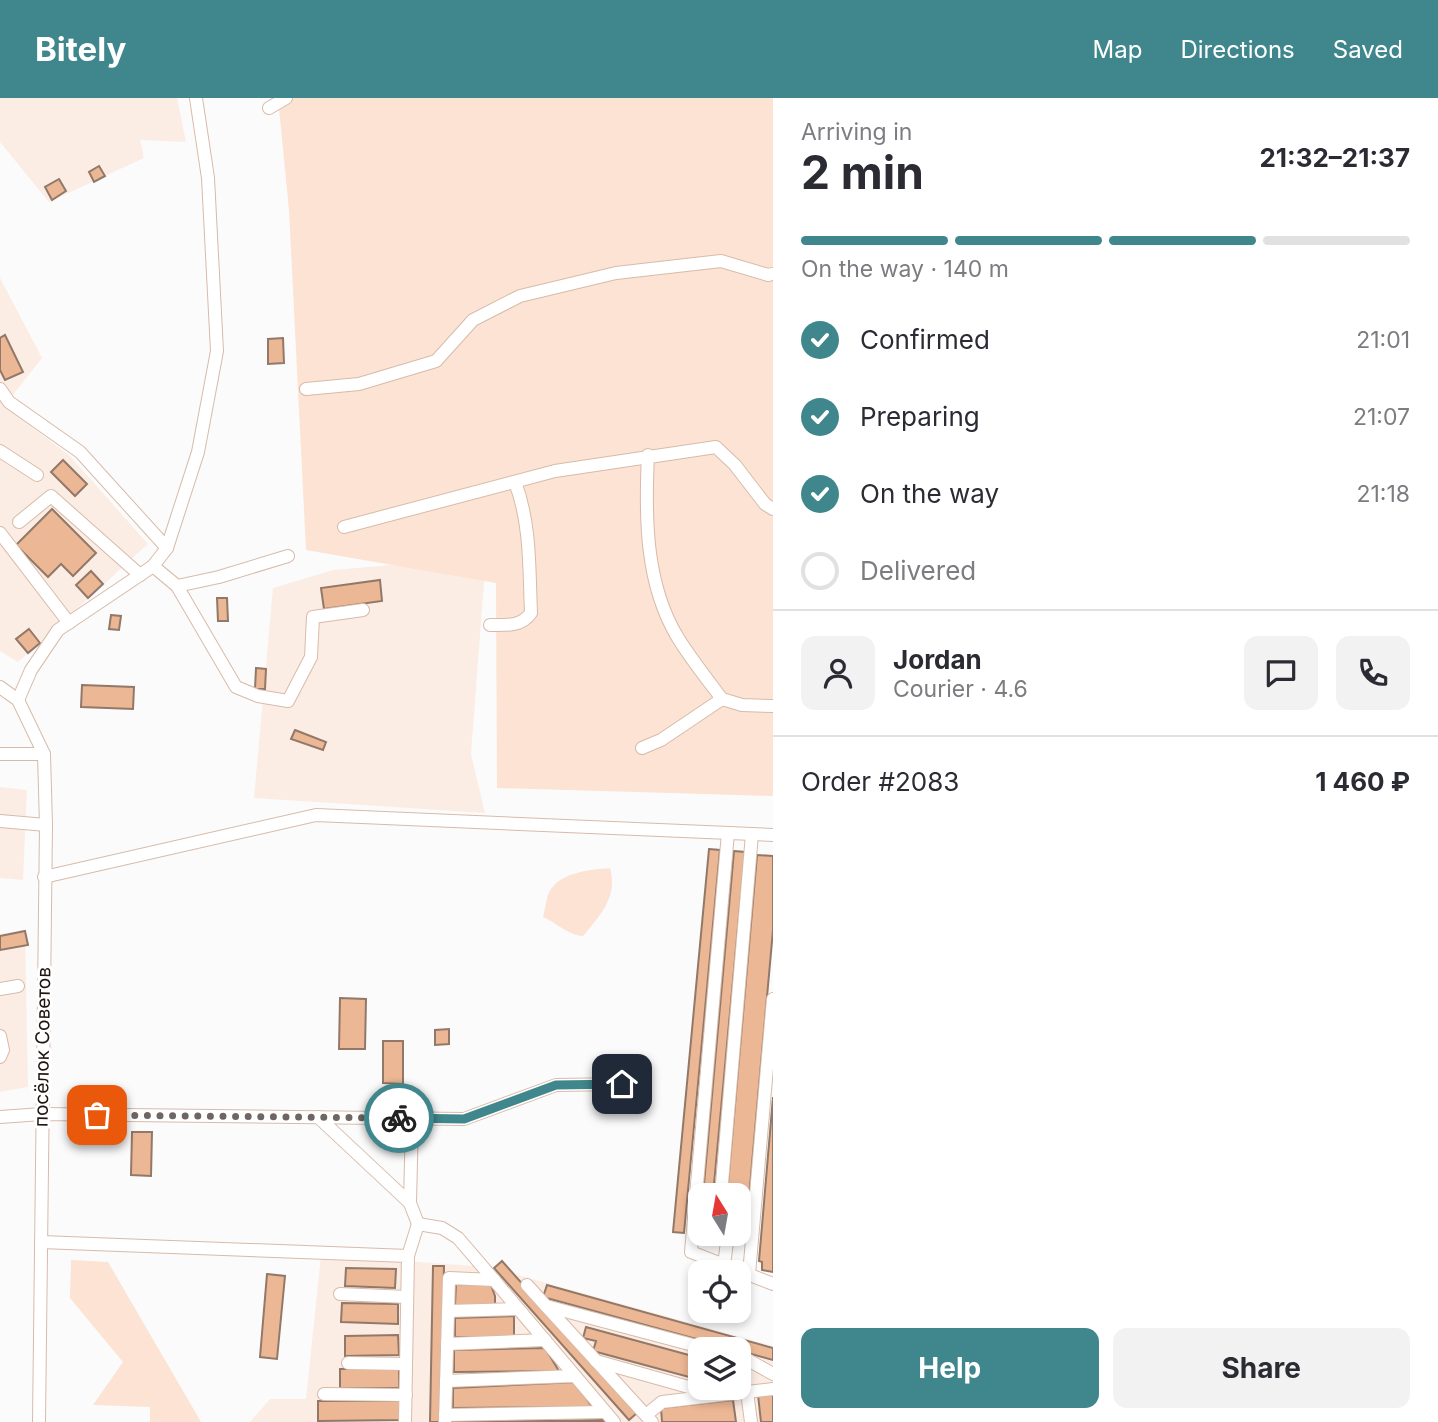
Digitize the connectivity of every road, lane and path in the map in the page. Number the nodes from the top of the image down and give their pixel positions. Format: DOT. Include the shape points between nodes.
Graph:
graph roads {
  1 [pos="195,98"];
  2 [pos="286,98"];
  3 [pos="269,108"];
  4 [pos="773,274"];
  5 [pos="0,389"];
  6 [pos="306,389"];
  7 [pos="0,451"];
  8 [pos="648,456"];
  9 [pos="37,475"];
  10 [pos="515,482"];
  11 [pos="773,509"];
  12 [pos="19,522"];
  13 [pos="344,527"];
  14 [pos="0,533"];
  15 [pos="167,548"];
  16 [pos="288,556"];
  17 [pos="153,566"];
  18 [pos="140,575"];
  19 [pos="177,586"];
  20 [pos="363,610"];
  21 [pos="69,623"];
  22 [pos="490,625"];
  23 [pos="0,687"];
  24 [pos="722,699"];
  25 [pos="18,700"];
  26 [pos="773,706"];
  27 [pos="642,748"];
  28 [pos="0,754"];
  29 [pos="44,754"];
  30 [pos="0,821"];
  31 [pos="46,825"];
  32 [pos="728,833"];
  33 [pos="752,834"];
  34 [pos="773,835"];
  35 [pos="44,877"];
  36 [pos="18,986"];
  37 [pos="0,989"];
  38 [pos="773,999"];
  39 [pos="0,1035"];
  40 [pos="0,1057"];
  41 [pos="622,1084"];
  42 [pos="42,1114"];
  43 [pos="0,1117"];
  44 [pos="318,1117"];
  45 [pos="412,1118"];
  46 [pos="722,1183"];
  47 [pos="411,1203"];
  48 [pos="418,1224"];
  49 [pos="41,1242"];
  50 [pos="408,1256"];
  51 [pos="711,1260"];
  52 [pos="750,1260"];
  53 [pos="751,1275"];
  54 [pos="494,1280"];
  55 [pos="773,1284"];
  56 [pos="527,1285"];
  57 [pos="340,1294"];
  58 [pos="407,1297"];
  59 [pos="546,1306"];
  60 [pos="518,1309"];
  61 [pos="448,1311"];
  62 [pos="545,1340"];
  63 [pos="447,1344"];
  64 [pos="688,1344"];
  65 [pos="596,1361"];
  66 [pos="348,1363"];
  67 [pos="751,1363"];
  68 [pos="406,1364"];
  69 [pos="773,1374"];
  70 [pos="575,1376"];
  71 [pos="446,1381"];
  72 [pos="688,1386"];
  73 [pos="773,1389"];
  74 [pos="751,1392"];
  75 [pos="324,1394"];
  76 [pos="406,1395"];
  77 [pos="688,1399"];
  78 [pos="748,1400"];
  79 [pos="609,1417"];
  80 [pos="445,1419"];
  81 [pos="649,1419"];
  82 [pos="40,1422"];
  83 [pos="405,1422"];
  84 [pos="751,1422"];
  1 -- 15 [label="street" via="208,178 217,351 198,452"];
  2 -- 3 [label="street"];
  4 -- 6 [label="street" via="721,261 617,273 520,296 473,320 436,361 359,383"];
  5 -- 15 [label="street" via="9,402 80,452"];
  7 -- 9 [label="street"];
  8 -- 10 [label="street"];
  8 -- 11 [label="street" via="716,447"];
  8 -- 24 [label="street" via="645,509 653,573 662,603 677,636"];
  10 -- 13 [label="street"];
  10 -- 22 [label="street" via="528,540 531,613 515,625"];
  12 -- 18 [label="street" via="51,496"];
  14 -- 21 [label="street"];
  15 -- 17 [label="street"];
  16 -- 19 [label="street"];
  17 -- 18 [label="street"];
  17 -- 19 [label="street"];
  18 -- 21 [label="street"];
  19 -- 20 [label="street" via="236,687 288,701 310,657 313,617"];
  21 -- 25 [label="street" via="58,630 31,670"];
  23 -- 25 [label="street, посёлок Советов"];
  24 -- 26 [label="street"];
  24 -- 27 [label="street"];
  25 -- 29 [label="street, посёлок Советов"];
  28 -- 29 [label="street"];
  29 -- 31 [label="street, посёлок Советов"];
  30 -- 31 [label="street"];
  31 -- 35 [label="street, посёлок Советов"];
  32 -- 33 [label="street"];
  32 -- 35 [label="street" via="317,816"];
  32 -- 51 [label="street" via="691,1252"];
  33 -- 34 [label="street"];
  33 -- 46 [label="street"];
  35 -- 42 [label="street, посёлок Советов"];
  36 -- 37 [label="street"];
  38 -- 52 [label="street"];
  39 -- 40 [label="street"];
  41 -- 45 [label="street" via="556,1085 464,1119"];
  42 -- 43 [label="street"];
  42 -- 44 [label="street"];
  42 -- 49 [label="street, посёлок Советов"];
  44 -- 45 [label="street"];
  44 -- 47 [label="street"];
  45 -- 47 [label="street"];
  47 -- 48 [label="street"];
  48 -- 50 [label="street"];
  48 -- 54 [label="street" via="442,1228 458,1238"];
  49 -- 50 [label="street"];
  49 -- 82 [label="street, посёлок Советов"];
  50 -- 58 [label="street"];
  53 -- 55 [label="street"];
  54 -- 60 [label="street"];
  54 -- 61 [label="street" via="449,1278"];
  56 -- 59 [label="street"];
  57 -- 58 [label="street"];
  58 -- 68 [label="street"];
  59 -- 64 [label="street"];
  59 -- 65 [label="street"];
  60 -- 61 [label="street"];
  60 -- 62 [label="street"];
  61 -- 63 [label="street"];
  62 -- 63 [label="street"];
  62 -- 70 [label="street"];
  63 -- 71 [label="street"];
  65 -- 72 [label="street"];
  65 -- 81 [label="street"];
  66 -- 68 [label="street"];
  67 -- 69 [label="street"];
  68 -- 76 [label="street"];
  70 -- 71 [label="street"];
  70 -- 79 [label="street"];
  71 -- 80 [label="street"];
  73 -- 74 [label="street"];
  75 -- 76 [label="street"];
  76 -- 83 [label="street"];
  77 -- 81 [label="street" via="662,1402"];
  78 -- 84 [label="street"];
  79 -- 80 [label="street"];
}
